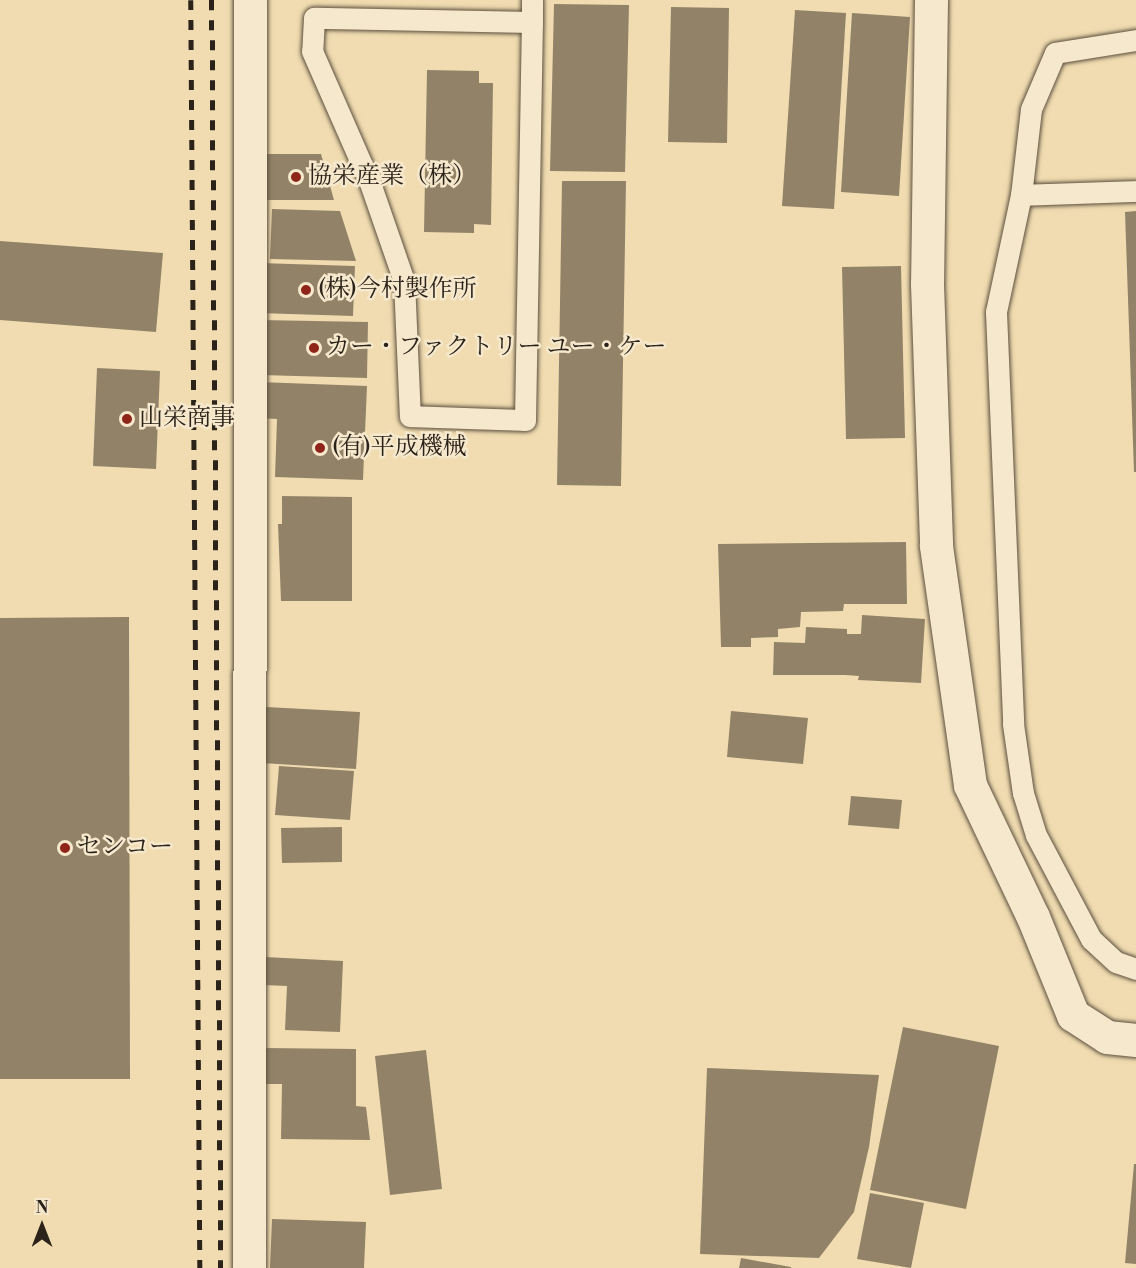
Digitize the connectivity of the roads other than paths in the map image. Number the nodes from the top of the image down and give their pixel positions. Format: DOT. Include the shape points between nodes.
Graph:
graph roads {
  1 [pos="250,0"];
  2 [pos="532,0"];
  3 [pos="931,0"];
  4 [pos="532,22"];
  5 [pos="1136,40"];
  6 [pos="1136,191"];
  7 [pos="1021,195"];
  8 [pos="1136,969"];
  9 [pos="1136,1040"];
  10 [pos="249,1268"];
  1 -- 10 [label="street"];
  2 -- 4 [label="lane"];
  3 -- 9 [label="street" via="927,284 936,546 970,785 1034,917 1073,1016 1107,1037"];
  4 -- 4 [label="lane" via="314,18 312,51 370,183 404,281 410,416 525,420"];
  5 -- 7 [label="lane" via="1056,53 1030,109"];
  6 -- 7 [label="lane"];
  7 -- 8 [label="lane" via="996,312 1013,724 1023,793 1036,835 1091,939 1116,962"];
}
